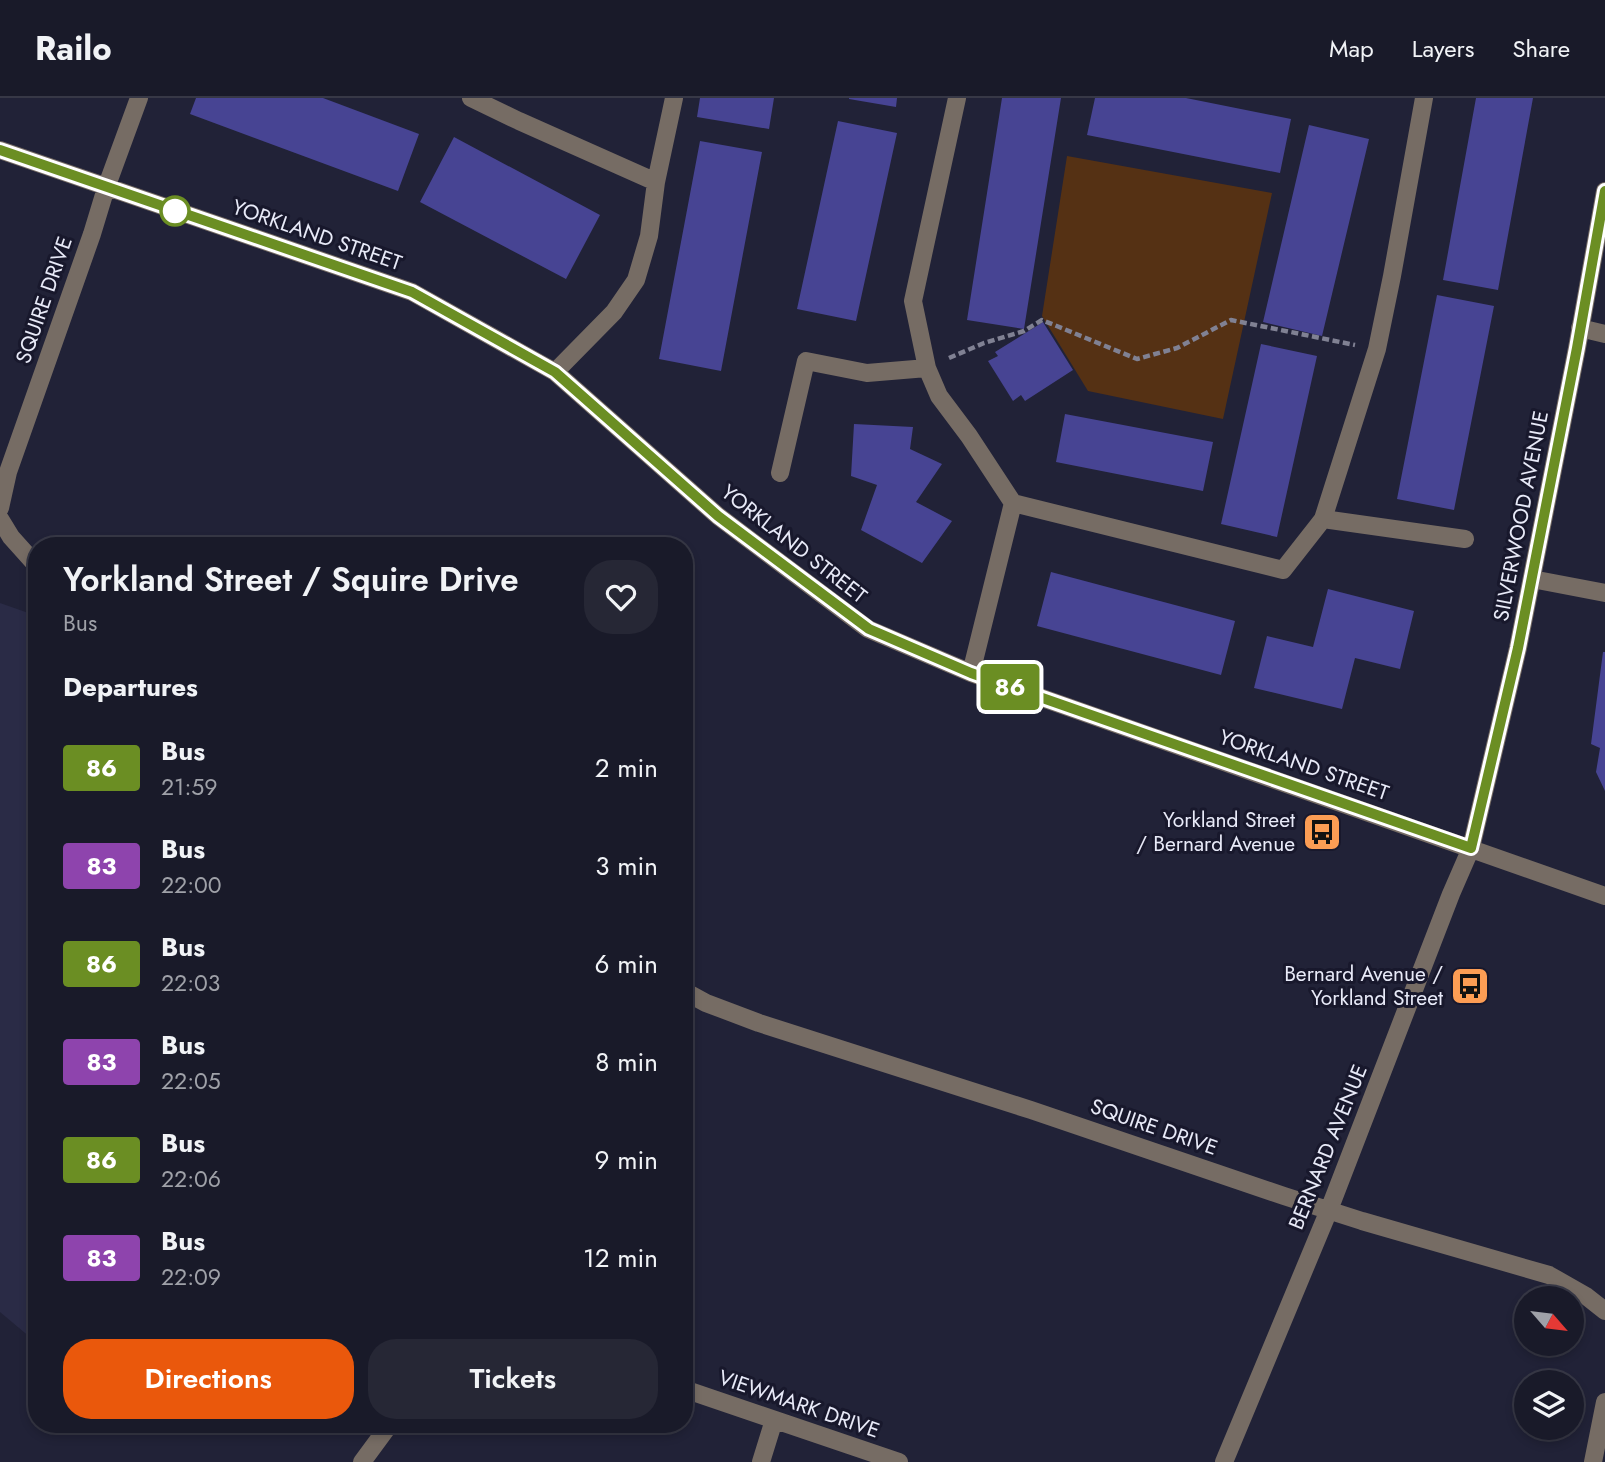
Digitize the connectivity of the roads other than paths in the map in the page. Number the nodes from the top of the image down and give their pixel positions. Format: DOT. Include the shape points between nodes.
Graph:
graph roads {
  1 [pos="139,98"];
  2 [pos="471,98"];
  3 [pos="674,98"];
  4 [pos="957,98"];
  5 [pos="1424,98"];
  6 [pos="0,150"];
  7 [pos="656,182"];
  8 [pos="106,188"];
  9 [pos="1604,202"];
  10 [pos="1580,328"];
  11 [pos="1605,334"];
  12 [pos="928,368"];
  13 [pos="555,372"];
  14 [pos="780,473"];
  15 [pos="1013,503"];
  16 [pos="0,508"];
  17 [pos="0,519"];
  18 [pos="1323,519"];
  19 [pos="1465,539"];
  20 [pos="28,556"];
  21 [pos="1532,579"];
  22 [pos="1605,593"];
  23 [pos="971,673"];
  24 [pos="1471,848"];
  25 [pos="1605,895"];
  26 [pos="693,995"];
  27 [pos="1329,1210"];
  28 [pos="1605,1311"];
  29 [pos="693,1392"];
  30 [pos="1605,1402"];
  31 [pos="774,1420"];
  32 [pos="383,1433"];
  33 [pos="362,1462"];
  34 [pos="761,1462"];
  35 [pos="899,1462"];
  36 [pos="1224,1462"];
  37 [pos="1593,1462"];
  1 -- 8 [label="street, SQUIRE DRIVE"];
  2 -- 7 [label="street"];
  3 -- 7 [label="street"];
  4 -- 12 [label="street" via="913,301"];
  5 -- 18 [label="street" via="1377,349"];
  6 -- 8 [label="street, YORKLAND STREET"];
  7 -- 13 [label="street" via="649,236 636,280 614,312"];
  8 -- 13 [label="street, YORKLAND STREET" via="412,292"];
  8 -- 16 [label="street, SQUIRE DRIVE" via="8,471"];
  9 -- 10 [label="street, SILVERWOOD AVENUE"];
  10 -- 11 [label="street"];
  10 -- 21 [label="street, SILVERWOOD AVENUE"];
  12 -- 14 [label="street" via="867,373 806,361"];
  12 -- 15 [label="street" via="939,396"];
  13 -- 23 [label="street, YORKLAND STREET" via="718,516 869,629"];
  15 -- 18 [label="street" via="1283,570"];
  15 -- 23 [label="street"];
  17 -- 20 [label="street"];
  18 -- 19 [label="street"];
  21 -- 22 [label="street"];
  21 -- 24 [label="street, SILVERWOOD AVENUE"];
  23 -- 24 [label="street, YORKLAND STREET"];
  24 -- 25 [label="street, YORKLAND STREET"];
  24 -- 27 [label="street, BERNARD AVENUE"];
  26 -- 27 [label="street, SQUIRE DRIVE" via="759,1023"];
  27 -- 28 [label="street, SQUIRE DRIVE" via="1549,1275"];
  27 -- 36 [label="street, BERNARD AVENUE"];
  29 -- 31 [label="street, VIEWMARK DRIVE"];
  30 -- 37 [label="street"];
  31 -- 34 [label="street"];
  31 -- 35 [label="street, VIEWMARK DRIVE"];
  32 -- 33 [label="street"];
}
